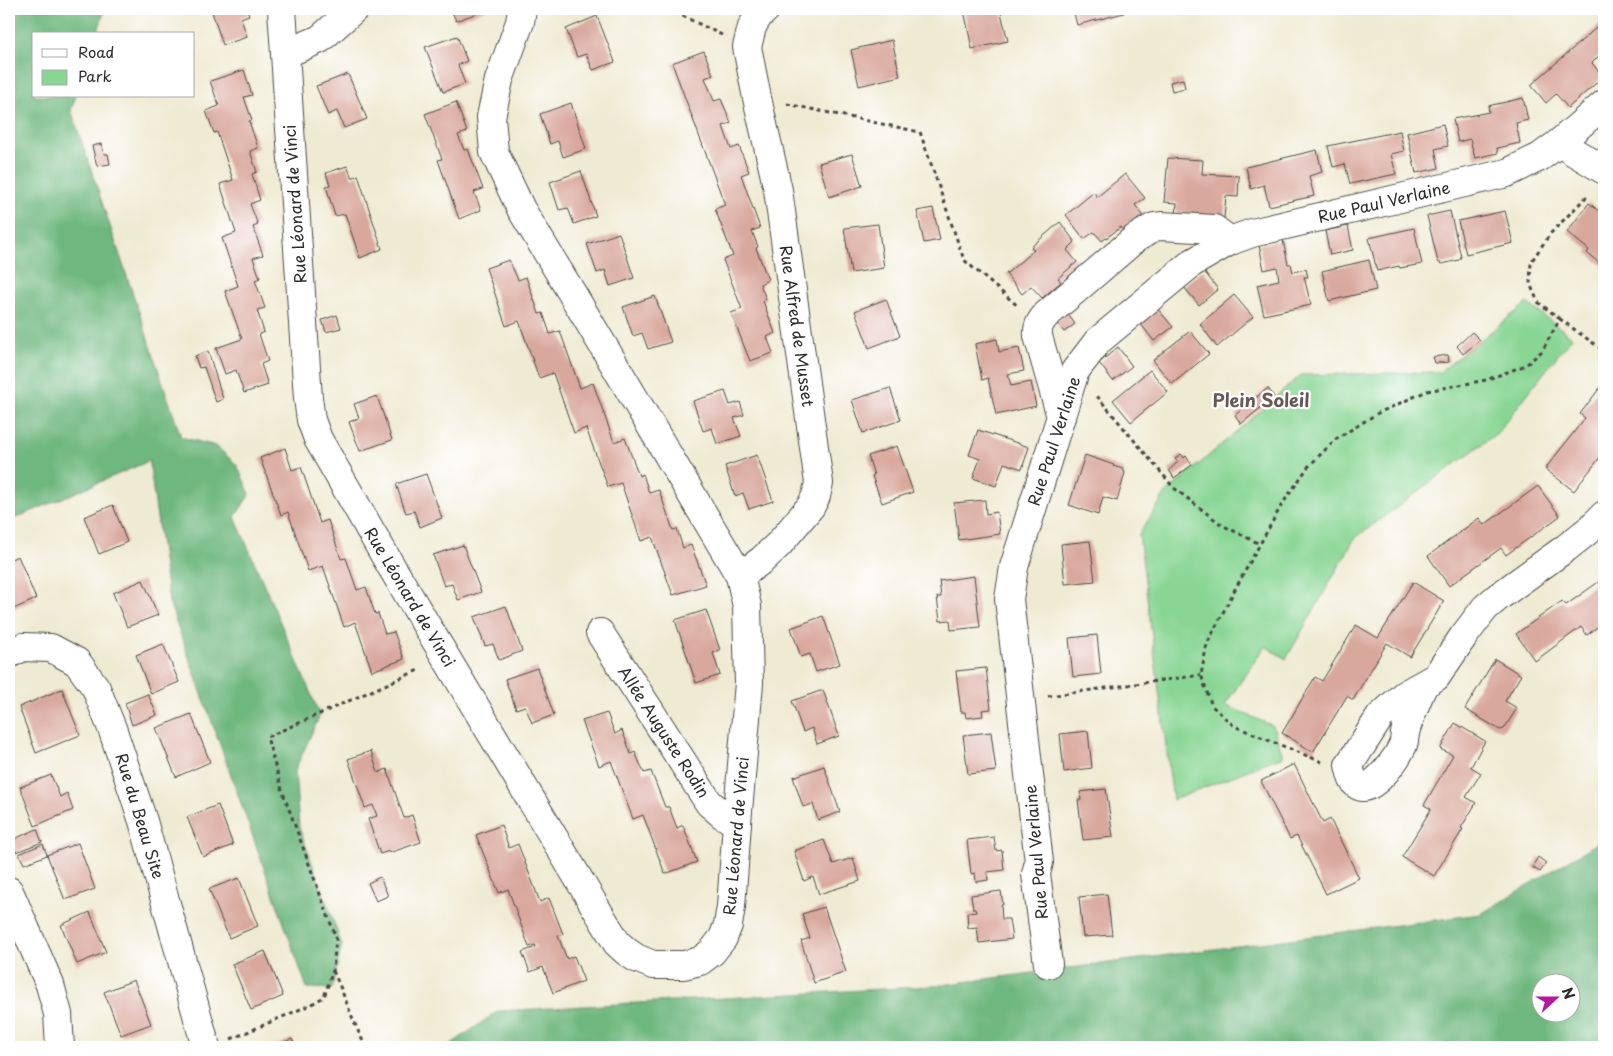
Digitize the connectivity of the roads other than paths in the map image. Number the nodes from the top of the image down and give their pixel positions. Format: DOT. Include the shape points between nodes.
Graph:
graph roads {
  1 [pos="282,9"];
  2 [pos="354,9"];
  3 [pos="522,9"];
  4 [pos="766,9"];
  5 [pos="285,54"];
  6 [pos="1604,104"];
  7 [pos="1559,143"];
  8 [pos="1598,181"];
  9 [pos="1230,241"];
  10 [pos="1061,417"];
  11 [pos="1604,515"];
  12 [pos="740,576"];
  13 [pos="600,633"];
  14 [pos="9,654"];
  15 [pos="1423,686"];
  16 [pos="736,823"];
  17 [pos="9,891"];
  18 [pos="1048,964"];
  19 [pos="214,1044"];
  20 [pos="60,1047"];
  1 -- 5 [label="street, Rue Léonard de Vinci"];
  2 -- 5 [label="street" via="320,39"];
  3 -- 12 [label="street, Rue Léonard de Vinci" via="499,80 491,117 494,152 520,209"];
  4 -- 12 [label="street, Rue Alfred de Musset" via="752,27 747,47 778,190 819,483 812,506 779,544"];
  5 -- 16 [label="street, Rue Léonard de Vinci" via="307,388 311,420 318,439 388,562 617,943 636,958 653,965 684,965 700,961 712,952 728,925"];
  6 -- 7 [label="street, Rue Paul Verlaine"];
  7 -- 8 [label="street"];
  7 -- 9 [label="street, Rue Paul Verlaine" via="1540,157 1507,173 1252,233"];
  9 -- 10 [label="street, Rue Paul Verlaine" via="1192,263 1098,341 1075,371"];
  9 -- 10 [label="street" via="1214,229 1154,227 1046,315 1038,330"];
  10 -- 18 [label="street, Rue Paul Verlaine" via="1014,567 1009,599"];
  11 -- 15 [label="street" via="1485,608 1439,674"];
  12 -- 16 [label="street, Rue Léonard de Vinci" via="747,606 749,682"];
  13 -- 16 [label="street, Allée Auguste Rodin" via="709,803"];
  14 -- 19 [label="street, Rue du Beau Site" via="23,647 51,648 77,662 96,688 143,821"];
  15 -- 15 [label="street" via="1404,695 1380,717 1349,765 1352,779 1357,784 1362,787 1375,782 1396,758"];
  17 -- 20 [label="street" via="50,984 58,1014"];
}
